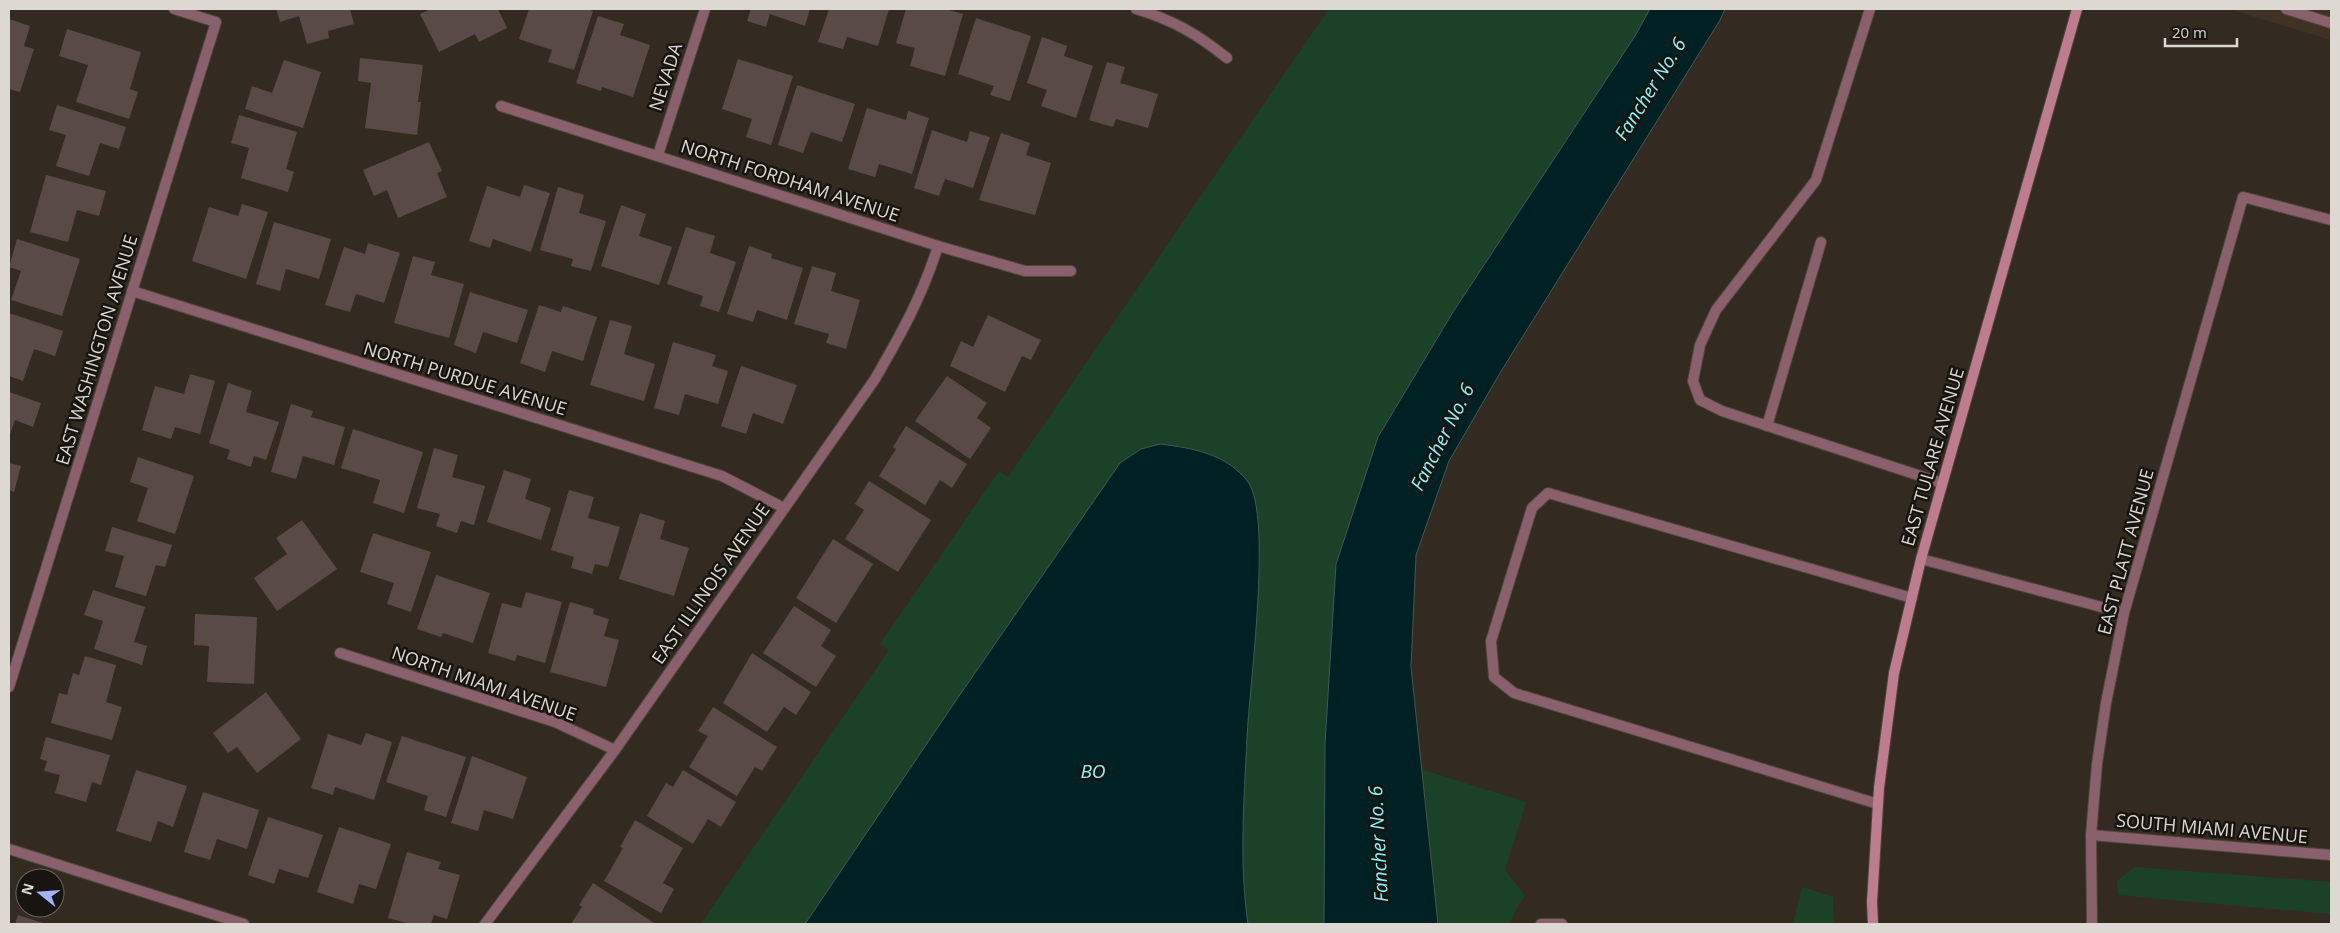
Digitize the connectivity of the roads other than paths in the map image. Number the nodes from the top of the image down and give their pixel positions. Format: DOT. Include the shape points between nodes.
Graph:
graph roads {
  1 [pos="174,9"];
  2 [pos="705,9"];
  3 [pos="1138,9"];
  4 [pos="1870,9"];
  5 [pos="2077,9"];
  6 [pos="2286,9"];
  7 [pos="2331,23"];
  8 [pos="1227,58"];
  9 [pos="501,106"];
  10 [pos="658,155"];
  11 [pos="2331,220"];
  12 [pos="1820,242"];
  13 [pos="938,246"];
  14 [pos="1071,271"];
  15 [pos="132,291"];
  16 [pos="1767,426"];
  17 [pos="1942,483"];
  18 [pos="784,508"];
  19 [pos="1921,559"];
  20 [pos="1912,598"];
  21 [pos="2124,614"];
  22 [pos="340,653"];
  23 [pos="9,686"];
  24 [pos="615,750"];
  25 [pos="1878,804"];
  26 [pos="2090,835"];
  27 [pos="9,849"];
  28 [pos="2331,855"];
  29 [pos="244,924"];
  30 [pos="485,924"];
  31 [pos="1541,924"];
  32 [pos="1562,924"];
  33 [pos="1873,924"];
  34 [pos="2092,924"];
  1 -- 15 [label="street, EAST WASHINGTON AVENUE" via="216,22"];
  2 -- 10 [label="street, NEVADA"];
  3 -- 8 [label="street" via="1192,32"];
  4 -- 16 [label="street" via="1816,180 1716,310 1700,345 1693,381 1700,400"];
  5 -- 17 [label="street, EAST TULARE AVENUE"];
  6 -- 7 [label="street"];
  9 -- 10 [label="street, NORTH FORDHAM AVENUE"];
  10 -- 13 [label="street, NORTH FORDHAM AVENUE"];
  11 -- 21 [label="street, EAST PLATT AVENUE" via="2243,197"];
  12 -- 16 [label="street"];
  13 -- 14 [label="street, NORTH FORDHAM AVENUE" via="1025,271"];
  13 -- 18 [label="street, EAST ILLINOIS AVENUE" via="912,315 875,379"];
  15 -- 18 [label="street, NORTH PURDUE AVENUE" via="722,476"];
  15 -- 23 [label="street, EAST WASHINGTON AVENUE"];
  16 -- 17 [label="street"];
  17 -- 19 [label="street, EAST TULARE AVENUE"];
  18 -- 24 [label="street, EAST ILLINOIS AVENUE"];
  19 -- 20 [label="street, EAST TULARE AVENUE"];
  19 -- 21 [label="street"];
  20 -- 25 [label="street, EAST TULARE AVENUE" via="1894,673"];
  20 -- 25 [label="street" via="1548,493 1532,508 1491,641 1494,677 1514,694"];
  21 -- 26 [label="street, EAST PLATT AVENUE" via="2106,703"];
  22 -- 24 [label="street, NORTH MIAMI AVENUE" via="555,722"];
  24 -- 30 [label="street, EAST ILLINOIS AVENUE"];
  25 -- 33 [label="street, EAST TULARE AVENUE"];
  26 -- 28 [label="street, SOUTH MIAMI AVENUE"];
  26 -- 34 [label="street, EAST PLATT AVENUE"];
  27 -- 29 [label="street"];
  31 -- 32 [label="street"];
}
